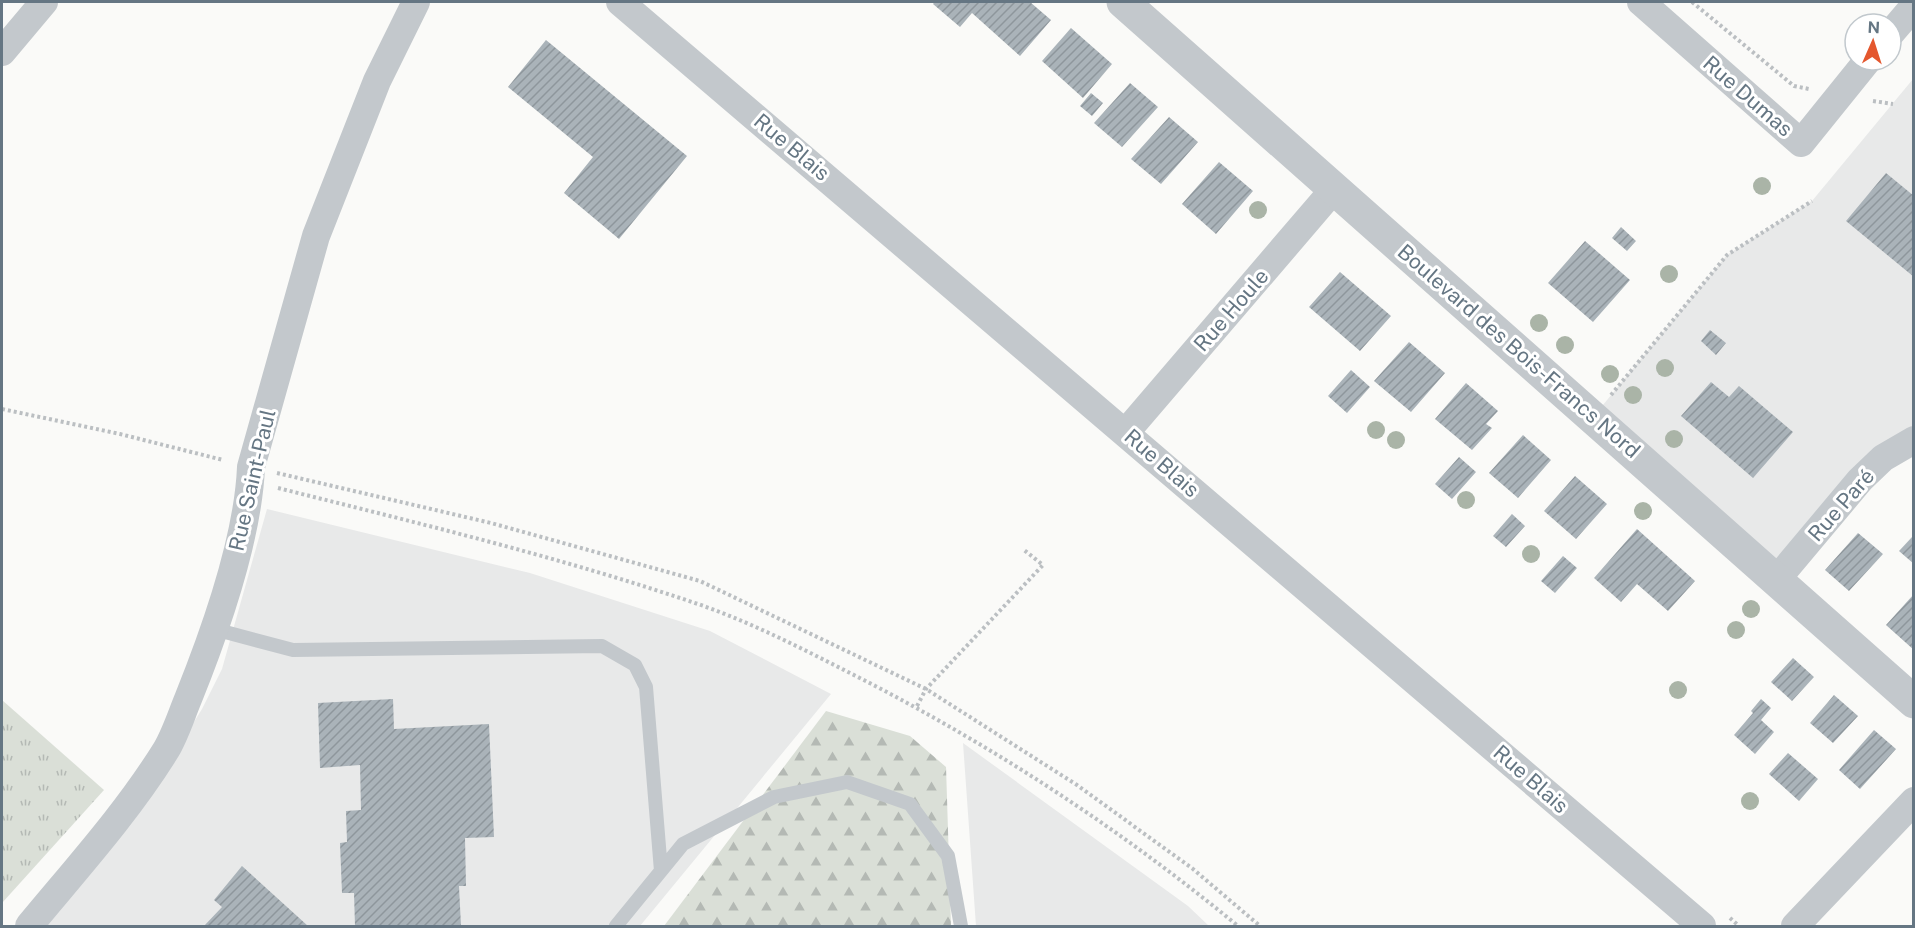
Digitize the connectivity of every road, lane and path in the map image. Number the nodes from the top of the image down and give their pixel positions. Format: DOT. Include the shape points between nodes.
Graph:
graph roads {
  1 [pos="44,2"];
  2 [pos="416,2"];
  3 [pos="620,2"];
  4 [pos="1123,2"];
  5 [pos="1641,2"];
  6 [pos="1692,2"];
  7 [pos="1914,6"];
  8 [pos="1903,19"];
  9 [pos="2,52"];
  10 [pos="1858,72"];
  11 [pos="1839,95"];
  12 [pos="1893,104"];
  13 [pos="1335,188"];
  14 [pos="1812,201"];
  15 [pos="2,409"];
  16 [pos="1593,417"];
  17 [pos="1126,432"];
  18 [pos="1914,440"];
  19 [pos="251,467"];
  20 [pos="1024,550"];
  21 [pos="1777,579"];
  22 [pos="214,629"];
  23 [pos="926,689"];
  24 [pos="1914,702"];
  25 [pos="916,706"];
  26 [pos="1914,801"];
  27 [pos="661,871"];
  28 [pos="29,927"];
  29 [pos="616,927"];
  30 [pos="962,927"];
  31 [pos="1238,927"];
  32 [pos="1260,927"];
  33 [pos="1702,927"];
  34 [pos="1795,927"];
  1 -- 9 [label="street"];
  2 -- 19 [label="street, Rue Saint-Paul" via="377,81 316,236"];
  3 -- 17 [label="street, Rue Blais"];
  4 -- 13 [label="street, Boulevard des Bois-Francs Nord"];
  5 -- 11 [label="street, Rue Dumas" via="1801,143"];
  6 -- 11 [label="path" via="1794,86"];
  7 -- 8 [label="street"];
  10 -- 11 [label="street, Rue Dumas"];
  11 -- 12 [label="path"];
  13 -- 16 [label="street, Boulevard des Bois-Francs Nord"];
  13 -- 17 [label="street, Rue Houle"];
  14 -- 16 [label="path" via="1727,255"];
  15 -- 19 [label="path"];
  16 -- 21 [label="street, Boulevard des Bois-Francs Nord"];
  17 -- 33 [label="street, Rue Blais"];
  18 -- 21 [label="street, Rue Paré" via="1883,459 1860,480"];
  19 -- 22 [label="street, Rue Saint-Paul" via="248,501"];
  19 -- 23 [label="path" via="491,523 700,581"];
  19 -- 25 [label="path" via="263,484 490,541 693,602 771,633"];
  20 -- 23 [label="path" via="1043,565"];
  21 -- 24 [label="street, Boulevard des Bois-Francs Nord"];
  22 -- 27 [label="lane" via="293,650 602,646 635,665 646,687"];
  22 -- 28 [label="street, Rue Saint-Paul" via="167,748 125,809"];
  23 -- 25 [label="path"];
  23 -- 32 [label="path" via="1077,785 1193,869"];
  25 -- 31 [label="path" via="1072,801 1188,885"];
  26 -- 34 [label="street"];
  27 -- 29 [label="lane"];
  27 -- 30 [label="lane" via="683,844 774,797 847,782 910,804 948,856"];
}
